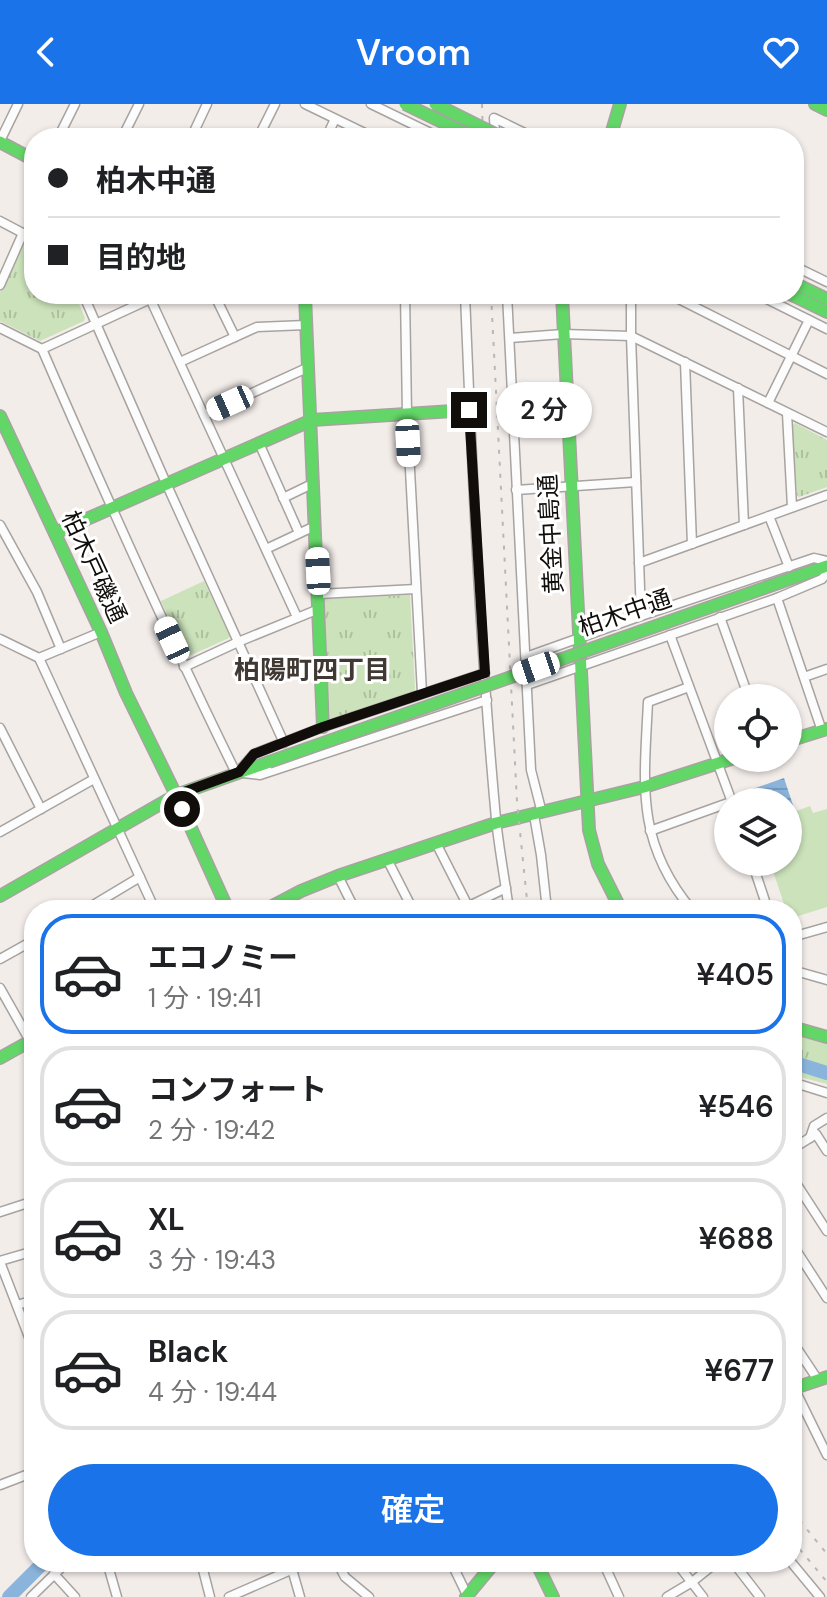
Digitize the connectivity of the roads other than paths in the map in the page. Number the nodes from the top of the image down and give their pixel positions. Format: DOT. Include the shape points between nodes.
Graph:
graph roads {
  1 [pos="18,104"];
  2 [pos="75,104"];
  3 [pos="139,104"];
  4 [pos="207,104"];
  5 [pos="275,104"];
  6 [pos="305,104"];
  7 [pos="371,104"];
  8 [pos="405,104"];
  9 [pos="435,104"];
  10 [pos="458,104"];
  11 [pos="620,104"];
  12 [pos="815,104"];
  13 [pos="827,110"];
  14 [pos="335,119"];
  15 [pos="63,128"];
  16 [pos="127,128"];
  17 [pos="196,128"];
  18 [pos="263,128"];
  19 [pos="331,128"];
  20 [pos="354,128"];
  21 [pos="420,128"];
  22 [pos="454,128"];
  23 [pos="459,128"];
  24 [pos="483,128"];
  25 [pos="495,128"];
  26 [pos="514,128"];
  27 [pos="613,128"];
  28 [pos="0,142"];
  29 [pos="24,155"];
  30 [pos="0,221"];
  31 [pos="23,233"];
  32 [pos="804,271"];
  33 [pos="827,282"];
  34 [pos="0,285"];
  35 [pos="804,288"];
  36 [pos="827,299"];
  37 [pos="804,301"];
  38 [pos="88,304"];
  39 [pos="133,304"];
  40 [pos="153,304"];
  41 [pos="219,304"];
  42 [pos="305,304"];
  43 [pos="405,304"];
  44 [pos="465,304"];
  45 [pos="508,304"];
  46 [pos="562,304"];
  47 [pos="631,304"];
  48 [pos="689,304"];
  49 [pos="777,304"];
  50 [pos="827,312"];
  51 [pos="809,320"];
  52 [pos="97,322"];
  53 [pos="306,325"];
  54 [pos="0,328"];
  55 [pos="827,329"];
  56 [pos="563,334"];
  57 [pos="631,336"];
  58 [pos="235,337"];
  59 [pos="510,338"];
  60 [pos="42,349"];
  61 [pos="791,356"];
  62 [pos="180,362"];
  63 [pos="685,362"];
  64 [pos="309,367"];
  65 [pos="827,374"];
  66 [pos="738,388"];
  67 [pos="768,403"];
  68 [pos="469,410"];
  69 [pos="787,413"];
  70 [pos="407,414"];
  71 [pos="204,415"];
  72 [pos="0,416"];
  73 [pos="312,420"];
  74 [pos="827,432"];
  75 [pos="259,443"];
  76 [pos="224,459"];
  77 [pos="636,482"];
  78 [pos="166,483"];
  79 [pos="314,483"];
  80 [pos="571,486"];
  81 [pos="516,490"];
  82 [pos="827,495"];
  83 [pos="283,498"];
  84 [pos="111,507"];
  85 [pos="792,507"];
  86 [pos="769,516"];
  87 [pos="0,525"];
  88 [pos="744,525"];
  89 [pos="315,526"];
  90 [pos="55,533"];
  91 [pos="299,533"];
  92 [pos="692,544"];
  93 [pos="266,549"];
  94 [pos="639,563"];
  95 [pos="827,563"];
  96 [pos="789,567"];
  97 [pos="827,573"];
  98 [pos="416,589"];
  99 [pos="319,594"];
  100 [pos="777,598"];
  101 [pos="319,609"];
  102 [pos="641,616"];
  103 [pos="297,617"];
  104 [pos="720,617"];
  105 [pos="101,632"];
  106 [pos="670,635"];
  107 [pos="579,639"];
  108 [pos="1,641"];
  109 [pos="238,642"];
  110 [pos="61,649"];
  111 [pos="526,657"];
  112 [pos="39,658"];
  113 [pos="184,667"];
  114 [pos="580,668"];
  115 [pos="827,669"];
  116 [pos="485,673"];
  117 [pos="804,677"];
  118 [pos="744,684"];
  119 [pos="527,685"];
  120 [pos="689,687"];
  121 [pos="422,693"];
  122 [pos="487,700"];
  123 [pos="323,727"];
  124 [pos="0,728"];
  125 [pos="824,730"];
  126 [pos="802,737"];
  127 [pos="284,743"];
  128 [pos="714,755"];
  129 [pos="714,764"];
  130 [pos="237,772"];
  131 [pos="94,779"];
  132 [pos="644,787"];
  133 [pos="176,795"];
  134 [pos="588,801"];
  135 [pos="41,809"];
  136 [pos="714,809"];
  137 [pos="538,814"];
  138 [pos="496,823"];
  139 [pos="118,829"];
  140 [pos="650,831"];
  141 [pos="0,832"];
  142 [pos="436,843"];
  143 [pos="387,859"];
  144 [pos="338,876"];
  145 [pos="757,876"];
  146 [pos="140,877"];
  147 [pos="506,888"];
  148 [pos="0,896"];
  149 [pos="102,900"];
  150 [pos="150,900"];
  151 [pos="223,900"];
  152 [pos="284,900"];
  153 [pos="350,900"];
  154 [pos="408,900"];
  155 [pos="461,900"];
  156 [pos="481,900"];
  157 [pos="508,900"];
  158 [pos="546,900"];
  159 [pos="616,900"];
  160 [pos="685,900"];
  161 [pos="765,900"];
  162 [pos="827,927"];
  163 [pos="802,934"];
  164 [pos="24,947"];
  165 [pos="0,959"];
  166 [pos="802,973"];
  167 [pos="827,980"];
  168 [pos="0,988"];
  169 [pos="24,1027"];
  170 [pos="802,1030"];
  171 [pos="827,1037"];
  172 [pos="24,1044"];
  173 [pos="0,1058"];
  174 [pos="802,1085"];
  175 [pos="827,1093"];
  176 [pos="827,1118"];
  177 [pos="809,1138"];
  178 [pos="802,1143"];
  179 [pos="827,1151"];
  180 [pos="802,1192"];
  181 [pos="24,1204"];
  182 [pos="0,1212"];
  183 [pos="827,1231"];
  184 [pos="24,1254"];
  185 [pos="802,1259"];
  186 [pos="0,1262"];
  187 [pos="827,1298"];
  188 [pos="24,1303"];
  189 [pos="17,1305"];
  190 [pos="24,1324"];
  191 [pos="802,1354"];
  192 [pos="822,1379"];
  193 [pos="802,1385"];
  194 [pos="802,1406"];
  195 [pos="827,1455"];
  196 [pos="24,1476"];
  197 [pos="0,1485"];
  198 [pos="111,1572"];
  199 [pos="204,1572"];
  200 [pos="279,1572"];
  201 [pos="293,1572"];
  202 [pos="342,1572"];
  203 [pos="458,1572"];
  204 [pos="488,1572"];
  205 [pos="541,1572"];
  206 [pos="608,1572"];
  207 [pos="684,1572"];
  208 [pos="704,1572"];
  209 [pos="741,1572"];
  210 [pos="799,1572"];
  211 [pos="54,1574"];
  212 [pos="692,1582"];
  213 [pos="472,1594"];
  214 [pos="31,1597"];
  215 [pos="75,1597"];
  216 [pos="117,1597"];
  217 [pos="210,1597"];
  218 [pos="229,1597"];
  219 [pos="300,1597"];
  220 [pos="369,1597"];
  221 [pos="553,1597"];
  222 [pos="619,1597"];
  223 [pos="667,1597"];
  224 [pos="703,1597"];
  225 [pos="760,1597"];
  226 [pos="820,1597"];
  1 -- 28 [label="street"];
  2 -- 15 [label="street"];
  3 -- 16 [label="street"];
  4 -- 17 [label="street"];
  5 -- 18 [label="street"];
  6 -- 14 [label="street"];
  7 -- 21 [label="street"];
  8 -- 22 [label="main road, bridge"];
  9 -- 24 [label="main road, bridge"];
  10 -- 23 [label="street"];
  11 -- 27 [label="main road"];
  12 -- 13 [label="main road"];
  14 -- 19 [label="street"];
  14 -- 20 [label="street"];
  25 -- 26 [label="street" via="494,118"];
  28 -- 29 [label="main road"];
  30 -- 31 [label="street"];
  31 -- 34 [label="street"];
  32 -- 33 [label="street"];
  35 -- 36 [label="main road"];
  37 -- 50 [label="main road"];
  38 -- 52 [label="street"];
  39 -- 52 [label="street"];
  40 -- 62 [label="street"];
  41 -- 58 [label="street"];
  42 -- 53 [label="main road"];
  43 -- 70 [label="street"];
  44 -- 68 [label="street"];
  45 -- 59 [label="street"];
  46 -- 56 [label="main road, 黄金中島通"];
  47 -- 57 [label="street"];
  48 -- 61 [label="street"];
  49 -- 51 [label="street"];
  51 -- 55 [label="street"];
  51 -- 61 [label="street"];
  52 -- 60 [label="street"];
  52 -- 78 [label="street"];
  53 -- 58 [label="street" via="257,327"];
  53 -- 64 [label="main road"];
  54 -- 60 [label="street"];
  56 -- 57 [label="street"];
  56 -- 59 [label="street"];
  56 -- 80 [label="main road, 黄金中島通"];
  57 -- 63 [label="street"];
  57 -- 77 [label="street"];
  58 -- 62 [label="street"];
  59 -- 81 [label="street"];
  60 -- 84 [label="street"];
  61 -- 65 [label="street"];
  61 -- 67 [label="street"];
  62 -- 71 [label="street"];
  63 -- 66 [label="street"];
  63 -- 92 [label="street"];
  64 -- 71 [label="street"];
  64 -- 73 [label="main road"];
  66 -- 67 [label="street"];
  66 -- 88 [label="street"];
  67 -- 69 [label="street"];
  68 -- 70 [label="main road"];
  68 -- 116 [label="street"];
  69 -- 74 [label="street"];
  69 -- 85 [label="street"];
  70 -- 73 [label="main road"];
  70 -- 98 [label="street"];
  71 -- 76 [label="street"];
  72 -- 90 [label="main road, 柏木戸磯通"];
  73 -- 75 [label="main road"];
  73 -- 79 [label="main road"];
  75 -- 76 [label="main road"];
  75 -- 83 [label="street"];
  76 -- 78 [label="main road"];
  76 -- 93 [label="street"];
  77 -- 80 [label="street"];
  77 -- 94 [label="street"];
  78 -- 84 [label="main road"];
  78 -- 109 [label="street"];
  79 -- 83 [label="street"];
  79 -- 89 [label="main road"];
  80 -- 81 [label="street"];
  80 -- 107 [label="main road, 黄金中島通"];
  81 -- 111 [label="street"];
  82 -- 85 [label="street"];
  83 -- 91 [label="street"];
  84 -- 90 [label="main road"];
  84 -- 113 [label="street"];
  85 -- 86 [label="street"];
  86 -- 88 [label="street"];
  86 -- 96 [label="street"];
  87 -- 110 [label="street"];
  88 -- 92 [label="street"];
  89 -- 91 [label="street"];
  89 -- 99 [label="main road"];
  90 -- 105 [label="main road, 柏木戸磯通"];
  91 -- 93 [label="street"];
  92 -- 94 [label="street"];
  93 -- 103 [label="street"];
  94 -- 102 [label="street"];
  95 -- 96 [label="street" via="814,558"];
  95 -- 130 [label="main road, 柏木中通, bridge"];
  96 -- 102 [label="street"];
  97 -- 100 [label="street"];
  98 -- 99 [label="street"];
  98 -- 121 [label="street"];
  99 -- 101 [label="main road"];
  100 -- 104 [label="street"];
  100 -- 117 [label="street"];
  101 -- 103 [label="street"];
  101 -- 123 [label="main road"];
  102 -- 107 [label="street"];
  103 -- 109 [label="street"];
  104 -- 106 [label="street"];
  104 -- 118 [label="street"];
  105 -- 110 [label="street"];
  105 -- 133 [label="main road, 柏木戸磯通"];
  106 -- 114 [label="street"];
  106 -- 120 [label="street"];
  107 -- 111 [label="street"];
  107 -- 114 [label="main road, 黄金中島通"];
  108 -- 112 [label="street"];
  109 -- 113 [label="street"];
  109 -- 127 [label="street"];
  110 -- 112 [label="street"];
  111 -- 119 [label="street"];
  112 -- 131 [label="street"];
  113 -- 130 [label="street"];
  114 -- 119 [label="street"];
  114 -- 134 [label="main road, 黄金中島通"];
  115 -- 117 [label="street"];
  116 -- 121 [label="street"];
  116 -- 122 [label="street"];
  117 -- 125 [label="street"];
  119 -- 137 [label="street"];
  120 -- 128 [label="street"];
  120 -- 132 [label="street" via="648,702"];
  121 -- 123 [label="street"];
  122 -- 130 [label="street" via="260,775"];
  122 -- 138 [label="street"];
  123 -- 127 [label="street"];
  124 -- 135 [label="street"];
  125 -- 126 [label="main road"];
  127 -- 130 [label="street" via="254,754"];
  129 -- 132 [label="main road"];
  130 -- 133 [label="main road, 柏木中通"];
  131 -- 135 [label="street"];
  131 -- 139 [label="street"];
  132 -- 134 [label="main road"];
  132 -- 140 [label="street"];
  133 -- 139 [label="main road, 柏木中通"];
  133 -- 151 [label="main road, 柏木戸磯通"];
  134 -- 137 [label="main road"];
  134 -- 159 [label="main road, 黄金中島通" via="598,864"];
  135 -- 141 [label="street"];
  136 -- 140 [label="street"];
  137 -- 138 [label="main road"];
  137 -- 158 [label="street"];
  138 -- 142 [label="main road"];
  138 -- 147 [label="street"];
  139 -- 146 [label="street"];
  139 -- 148 [label="main road, 柏木中通"];
  140 -- 160 [label="street" via="668,877"];
  142 -- 143 [label="main road"];
  142 -- 155 [label="street"];
  143 -- 144 [label="main road"];
  143 -- 154 [label="street"];
  144 -- 152 [label="main road"];
  144 -- 153 [label="street"];
  145 -- 161 [label="street"];
  146 -- 149 [label="street"];
  146 -- 150 [label="street"];
  147 -- 156 [label="street"];
  147 -- 157 [label="street"];
  162 -- 163 [label="street"];
  164 -- 165 [label="street"];
  166 -- 167 [label="street"];
  168 -- 169 [label="street"];
  170 -- 171 [label="main road"];
  172 -- 173 [label="main road"];
  174 -- 175 [label="street"];
  176 -- 177 [label="street" via="814,1126"];
  177 -- 178 [label="street"];
  177 -- 179 [label="street" via="816,1134"];
  180 -- 183 [label="street"];
  181 -- 182 [label="street"];
  184 -- 186 [label="street"];
  185 -- 187 [label="street"];
  186 -- 189 [label="street"];
  188 -- 189 [label="street"];
  189 -- 190 [label="street"];
  191 -- 192 [label="street"];
  192 -- 193 [label="main road"];
  194 -- 195 [label="street"];
  196 -- 197 [label="street"];
  198 -- 216 [label="street"];
  199 -- 217 [label="street"];
  200 -- 218 [label="street"];
  201 -- 219 [label="street"];
  202 -- 220 [label="street"];
  203 -- 213 [label="street"];
  204 -- 213 [label="main road"];
  205 -- 221 [label="main road"];
  206 -- 222 [label="street"];
  207 -- 212 [label="street"];
  208 -- 212 [label="street"];
  209 -- 225 [label="street"];
  210 -- 226 [label="street"];
  211 -- 214 [label="street"];
  211 -- 215 [label="street"];
  212 -- 223 [label="street"];
  212 -- 224 [label="street"];
}
